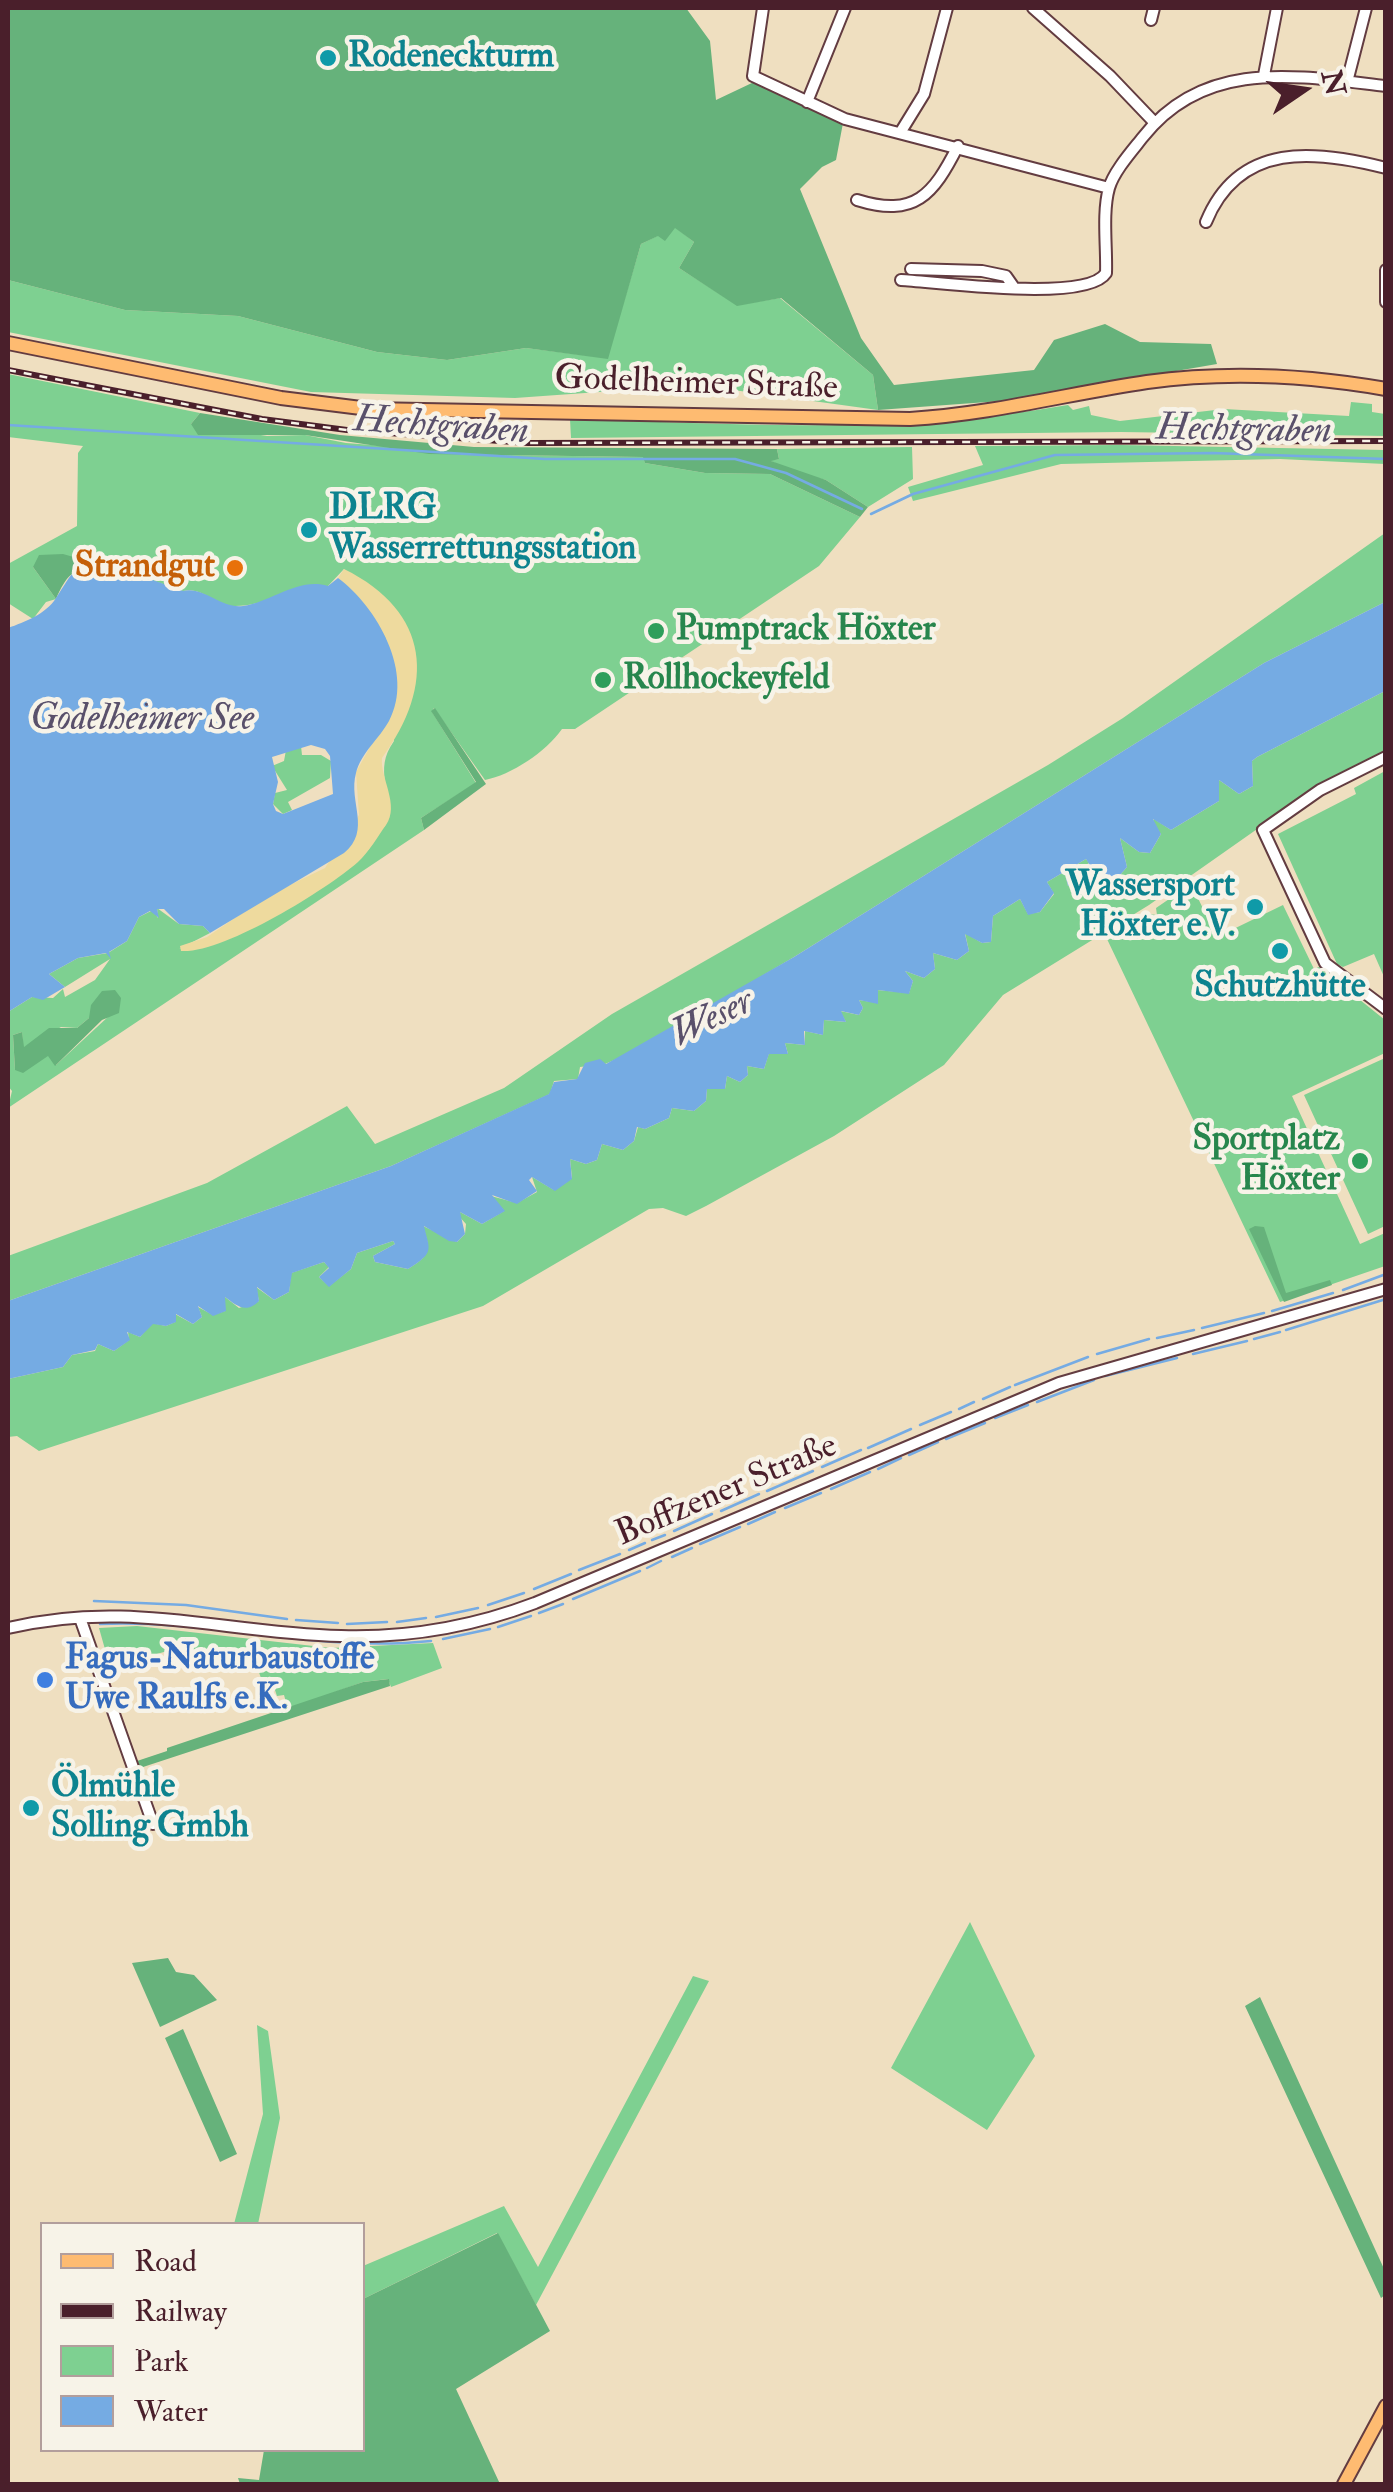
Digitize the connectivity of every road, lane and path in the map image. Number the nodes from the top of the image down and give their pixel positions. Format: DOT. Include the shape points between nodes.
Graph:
graph roads {
  1 [pos="763,8"];
  2 [pos="845,8"];
  3 [pos="948,8"];
  4 [pos="1034,8"];
  5 [pos="1154,8"];
  6 [pos="1278,8"];
  7 [pos="1366,8"];
  8 [pos="1151,20"];
  9 [pos="1264,74"];
  10 [pos="1347,82"];
  11 [pos="1386,86"];
  12 [pos="807,102"];
  13 [pos="1154,122"];
  14 [pos="900,133"];
  15 [pos="958,146"];
  16 [pos="1386,168"];
  17 [pos="1109,188"];
  18 [pos="857,200"];
  19 [pos="1206,222"];
  20 [pos="911,270"];
  21 [pos="1386,270"];
  22 [pos="901,280"];
  23 [pos="1013,286"];
  24 [pos="1386,302"];
  25 [pos="8,343"];
  26 [pos="1386,389"];
  27 [pos="1386,756"];
  28 [pos="1386,1009"];
  29 [pos="1386,1289"];
  30 [pos="76,1618"];
  31 [pos="8,1628"];
  32 [pos="153,1824"];
  33 [pos="1386,2406"];
  34 [pos="1344,2484"];
  1 -- 12 [label="street" via="754,76"];
  2 -- 12 [label="street"];
  3 -- 14 [label="street" via="924,94"];
  4 -- 13 [label="street"];
  5 -- 8 [label="street"];
  6 -- 9 [label="street"];
  7 -- 10 [label="street"];
  9 -- 10 [label="street"];
  9 -- 13 [label="street" via="1207,86"];
  10 -- 11 [label="street"];
  12 -- 14 [label="street"];
  13 -- 17 [label="street"];
  14 -- 15 [label="street"];
  15 -- 17 [label="street"];
  15 -- 18 [label="street" via="944,174 917,202 892,207"];
  16 -- 19 [label="street" via="1321,154 1282,156 1238,179"];
  17 -- 23 [label="street" via="1101,281 1059,290"];
  20 -- 23 [label="street" via="982,271 1006,276"];
  21 -- 24 [label="street"];
  22 -- 23 [label="street"];
  25 -- 26 [label="main road, Godelheimer Straße" via="281,398 369,409 910,419 1204,376 1290,376"];
  27 -- 28 [label="street" via="1263,830 1325,963"];
  29 -- 30 [label="street, Boffzener Straße" via="1059,1383 535,1604 470,1624 343,1636 186,1618"];
  30 -- 31 [label="street, Boffzener Straße"];
  30 -- 32 [label="street"];
  33 -- 34 [label="main road"];
}
